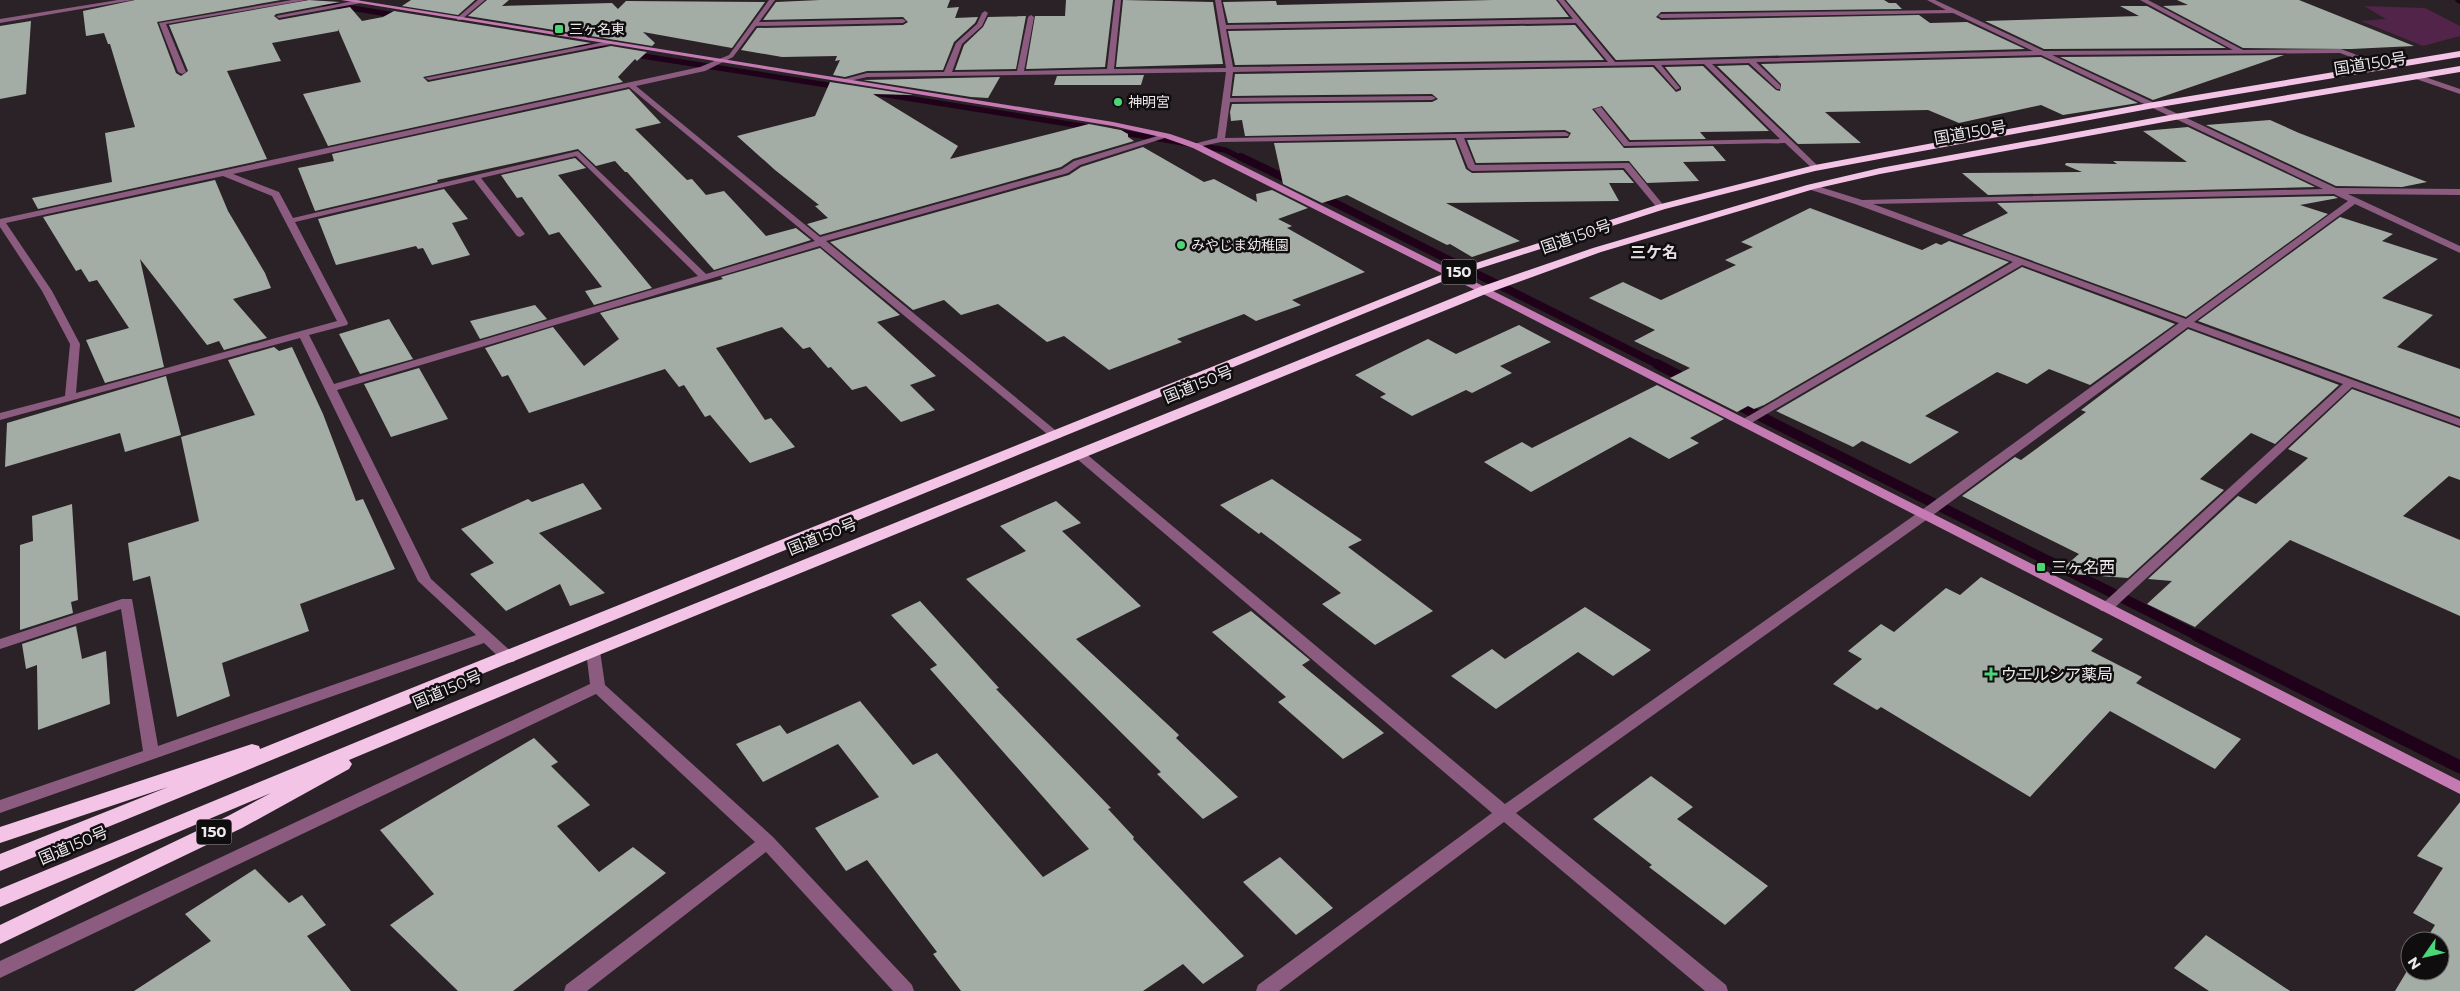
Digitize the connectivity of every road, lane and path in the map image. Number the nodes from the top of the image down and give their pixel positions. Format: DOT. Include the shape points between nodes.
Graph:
graph roads {
  1 [pos="130,0"];
  2 [pos="304,0"];
  3 [pos="344,0"];
  4 [pos="482,0"];
  5 [pos="772,0"];
  6 [pos="1118,0"];
  7 [pos="1218,0"];
  8 [pos="1561,0"];
  9 [pos="1930,0"];
  10 [pos="2143,0"];
  11 [pos="359,2"];
  12 [pos="1955,12"];
  13 [pos="985,14"];
  14 [pos="279,16"];
  15 [pos="1661,16"];
  16 [pos="1031,17"];
  17 [pos="459,18"];
  18 [pos="0,20"];
  19 [pos="903,21"];
  20 [pos="1579,22"];
  21 [pos="754,24"];
  22 [pos="1223,28"];
  23 [pos="609,42"];
  24 [pos="2243,52"];
  25 [pos="2043,53"];
  26 [pos="2460,54"];
  27 [pos="1750,60"];
  28 [pos="724,61"];
  29 [pos="1705,61"];
  30 [pos="1656,63"];
  31 [pos="1613,64"];
  32 [pos="2385,67"];
  33 [pos="2460,69"];
  34 [pos="1230,70"];
  35 [pos="1110,71"];
  36 [pos="182,72"];
  37 [pos="1020,72"];
  38 [pos="947,74"];
  39 [pos="2419,77"];
  40 [pos="429,78"];
  41 [pos="845,80"];
  42 [pos="630,84"];
  43 [pos="1777,87"];
  44 [pos="1676,88"];
  45 [pos="2460,92"];
  46 [pos="1432,98"];
  47 [pos="1226,100"];
  48 [pos="2154,105"];
  49 [pos="1598,109"];
  50 [pos="2175,117"];
  51 [pos="1565,134"];
  52 [pos="1168,136"];
  53 [pos="1459,136"];
  54 [pos="1221,140"];
  55 [pos="1787,141"];
  56 [pos="1196,146"];
  57 [pos="1815,168"];
  58 [pos="223,173"];
  59 [pos="476,177"];
  60 [pos="1811,187"];
  61 [pos="2335,190"];
  62 [pos="2460,192"];
  63 [pos="2353,201"];
  64 [pos="1858,202"];
  65 [pos="1661,207"];
  66 [pos="290,221"];
  67 [pos="0,222"];
  68 [pos="520,234"];
  69 [pos="821,241"];
  70 [pos="2460,250"];
  71 [pos="2021,262"];
  72 [pos="1452,274"];
  73 [pos="704,277"];
  74 [pos="1484,290"];
  75 [pos="2184,323"];
  76 [pos="302,333"];
  77 [pos="2349,384"];
  78 [pos="330,389"];
  79 [pos="70,398"];
  80 [pos="0,418"];
  81 [pos="1744,423"];
  82 [pos="2460,423"];
  83 [pos="1056,436"];
  84 [pos="1080,455"];
  85 [pos="1924,515"];
  86 [pos="2106,608"];
  87 [pos="486,637"];
  88 [pos="0,644"];
  89 [pos="593,651"];
  90 [pos="509,658"];
  91 [pos="598,687"];
  92 [pos="381,708"];
  93 [pos="423,722"];
  94 [pos="151,754"];
  95 [pos="2460,788"];
  96 [pos="0,807"];
  97 [pos="1504,813"];
  98 [pos="0,835"];
  99 [pos="766,842"];
  100 [pos="0,863"];
  101 [pos="0,898"];
  102 [pos="0,935"];
  103 [pos="0,970"];
  104 [pos="573,991"];
  105 [pos="905,991"];
  106 [pos="1265,991"];
  107 [pos="1719,991"];
  1 -- 18 [label="street"];
  2 -- 36 [label="street" via="162,24"];
  3 -- 11 [label="street"];
  4 -- 17 [label="street"];
  5 -- 21 [label="street"];
  6 -- 35 [label="street"];
  7 -- 22 [label="street"];
  8 -- 20 [label="street"];
  9 -- 12 [label="street"];
  10 -- 24 [label="street"];
  11 -- 14 [label="street"];
  11 -- 17 [label="street"];
  12 -- 15 [label="street"];
  12 -- 25 [label="street"];
  13 -- 38 [label="street" via="980,25 960,43"];
  16 -- 37 [label="street"];
  17 -- 23 [label="street"];
  19 -- 21 [label="street"];
  20 -- 22 [label="street"];
  20 -- 31 [label="street"];
  21 -- 28 [label="street"];
  22 -- 34 [label="street"];
  23 -- 28 [label="street"];
  23 -- 40 [label="street"];
  24 -- 25 [label="street"];
  24 -- 32 [label="street" via="2341,51"];
  25 -- 27 [label="street"];
  25 -- 48 [label="street"];
  26 -- 32 [label="highway, 国道150号 / 150"];
  27 -- 29 [label="street"];
  27 -- 43 [label="street"];
  28 -- 41 [label="street"];
  28 -- 42 [label="street" via="702,69"];
  29 -- 30 [label="street"];
  29 -- 55 [label="street"];
  30 -- 31 [label="street"];
  30 -- 44 [label="street"];
  31 -- 34 [label="street"];
  32 -- 48 [label="highway, 国道150号 / 150"];
  33 -- 39 [label="highway, 国道150号 / 150"];
  34 -- 35 [label="street"];
  34 -- 47 [label="street"];
  35 -- 37 [label="street"];
  37 -- 38 [label="street"];
  38 -- 41 [label="street" via="867,75"];
  39 -- 45 [label="street"];
  39 -- 50 [label="highway, 国道150号 / 150"];
  41 -- 52 [label="street"];
  42 -- 58 [label="street"];
  42 -- 69 [label="street"];
  46 -- 47 [label="street"];
  47 -- 54 [label="street"];
  48 -- 50 [label="street"];
  48 -- 57 [label="highway, 国道150号 / 150"];
  49 -- 55 [label="street" via="1627,144"];
  50 -- 60 [label="highway, 国道150号 / 150" via="1880,170"];
  50 -- 61 [label="street"];
  51 -- 53 [label="street"];
  52 -- 56 [label="street"];
  52 -- 69 [label="street"];
  53 -- 54 [label="street"];
  53 -- 65 [label="street" via="1472,168 1626,165"];
  54 -- 56 [label="street"];
  55 -- 57 [label="street"];
  56 -- 72 [label="street"];
  57 -- 65 [label="highway, 国道150号 / 150"];
  58 -- 66 [label="street" via="276,194"];
  58 -- 67 [label="street"];
  59 -- 66 [label="street"];
  59 -- 68 [label="street"];
  59 -- 73 [label="street" via="578,153"];
  60 -- 64 [label="street"];
  60 -- 74 [label="highway, 国道150号 / 150" via="1597,250"];
  61 -- 62 [label="street"];
  61 -- 63 [label="street"];
  61 -- 64 [label="street"];
  63 -- 70 [label="street"];
  63 -- 75 [label="street"];
  64 -- 71 [label="street"];
  65 -- 72 [label="highway, 国道150号 / 150"];
  66 -- 76 [label="street" via="343,322"];
  67 -- 79 [label="street" via="47,291 75,344"];
  69 -- 73 [label="street"];
  69 -- 83 [label="street"];
  71 -- 75 [label="street"];
  71 -- 81 [label="street"];
  72 -- 74 [label="street"];
  72 -- 83 [label="highway, 国道150号 / 150"];
  73 -- 78 [label="street"];
  74 -- 81 [label="street"];
  74 -- 84 [label="highway, 国道150号 / 150"];
  75 -- 77 [label="street"];
  75 -- 85 [label="street"];
  76 -- 78 [label="street"];
  76 -- 79 [label="street"];
  77 -- 82 [label="street"];
  77 -- 86 [label="street"];
  78 -- 87 [label="street" via="425,581"];
  79 -- 80 [label="street"];
  81 -- 85 [label="street"];
  83 -- 90 [label="highway, 国道150号 / 150"];
  84 -- 89 [label="highway, 国道150号 / 150"];
  84 -- 97 [label="street"];
  85 -- 86 [label="street"];
  85 -- 97 [label="street"];
  86 -- 95 [label="street"];
  87 -- 90 [label="street"];
  87 -- 94 [label="street"];
  88 -- 94 [label="street" via="127,602"];
  89 -- 91 [label="street"];
  89 -- 93 [label="highway, 国道150号 / 150"];
  90 -- 92 [label="highway, 国道150号 / 150"];
  91 -- 99 [label="street"];
  91 -- 103 [label="street"];
  92 -- 98 [label="highway, 150"];
  92 -- 100 [label="highway, 国道150号 / 150"];
  93 -- 101 [label="highway, 国道150号 / 150"];
  93 -- 102 [label="highway, 150" via="235,822"];
  94 -- 96 [label="street"];
  97 -- 106 [label="street"];
  97 -- 107 [label="street"];
  99 -- 104 [label="street"];
  99 -- 105 [label="street"];
}
